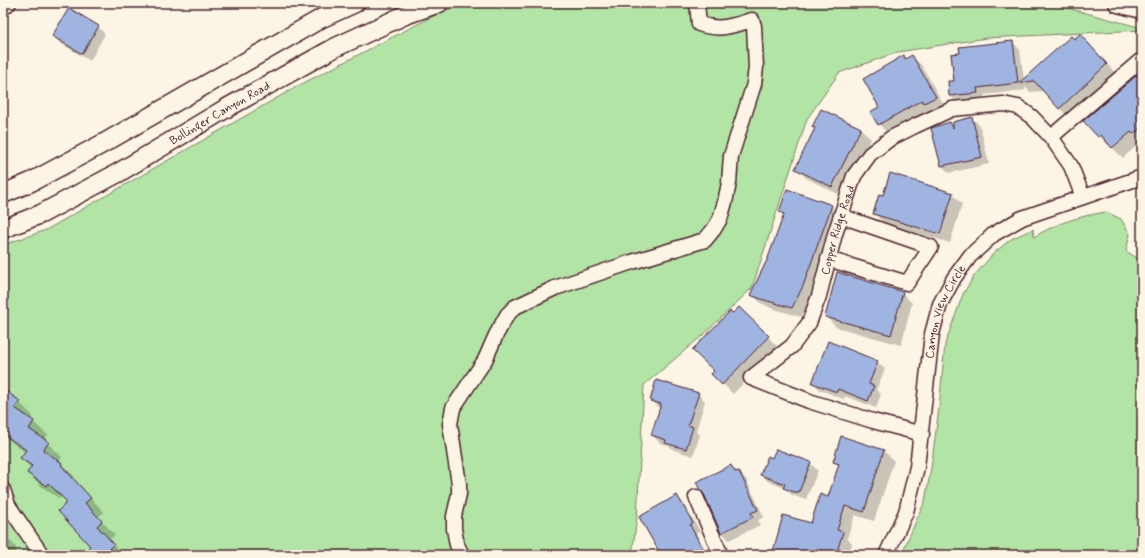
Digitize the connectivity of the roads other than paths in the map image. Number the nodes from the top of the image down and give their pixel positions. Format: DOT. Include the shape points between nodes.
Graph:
graph roads {
  1 [pos="9,3"];
  2 [pos="355,3"];
  3 [pos="439,3"];
  4 [pos="697,3"];
  5 [pos="1118,3"];
  6 [pos="3,8"];
  7 [pos="1142,9"];
  8 [pos="1140,61"];
  9 [pos="1051,138"];
  10 [pos="1142,177"];
  11 [pos="3,194"];
  12 [pos="1083,197"];
  13 [pos="841,216"];
  14 [pos="3,229"];
  15 [pos="828,259"];
  16 [pos="922,434"];
  17 [pos="3,490"];
  18 [pos="696,497"];
  19 [pos="6,505"];
  20 [pos="42,555"];
  21 [pos="462,555"];
  22 [pos="721,555"];
  23 [pos="886,555"];
  1 -- 6 [label="street"];
  2 -- 11 [label="main road" via="322,18 31,182"];
  3 -- 14 [label="main road, Bollinger Canyon Road" via="405,15 334,48 118,173 41,214"];
  4 -- 21 [label="street" via="699,24 723,28 752,20 754,26 754,84 731,156 729,183 720,219 705,240 555,288 515,307 507,315 485,360 453,408 450,424 459,489 454,529"];
  5 -- 7 [label="main road"];
  8 -- 9 [label="street"];
  9 -- 12 [label="street, Copper Ridge Road" via="1071,166"];
  9 -- 13 [label="street, Copper Ridge Road" via="1032,117 1018,107 1003,104 952,109 891,138 870,154 854,176"];
  10 -- 12 [label="street, Canyon View Circle"];
  12 -- 16 [label="street, Canyon View Circle" via="1022,218 994,234 970,256 954,278 940,304 932,334"];
  13 -- 15 [label="street, Copper Ridge Road"];
  13 -- 15 [label="street" via="931,247 907,283"];
  15 -- 16 [label="street, Copper Ridge Road" via="809,323 792,346 751,378 809,401"];
  16 -- 23 [label="street, Canyon View Circle" via="906,512"];
  17 -- 19 [label="street"];
  18 -- 22 [label="street"];
  19 -- 20 [label="street"];
}
